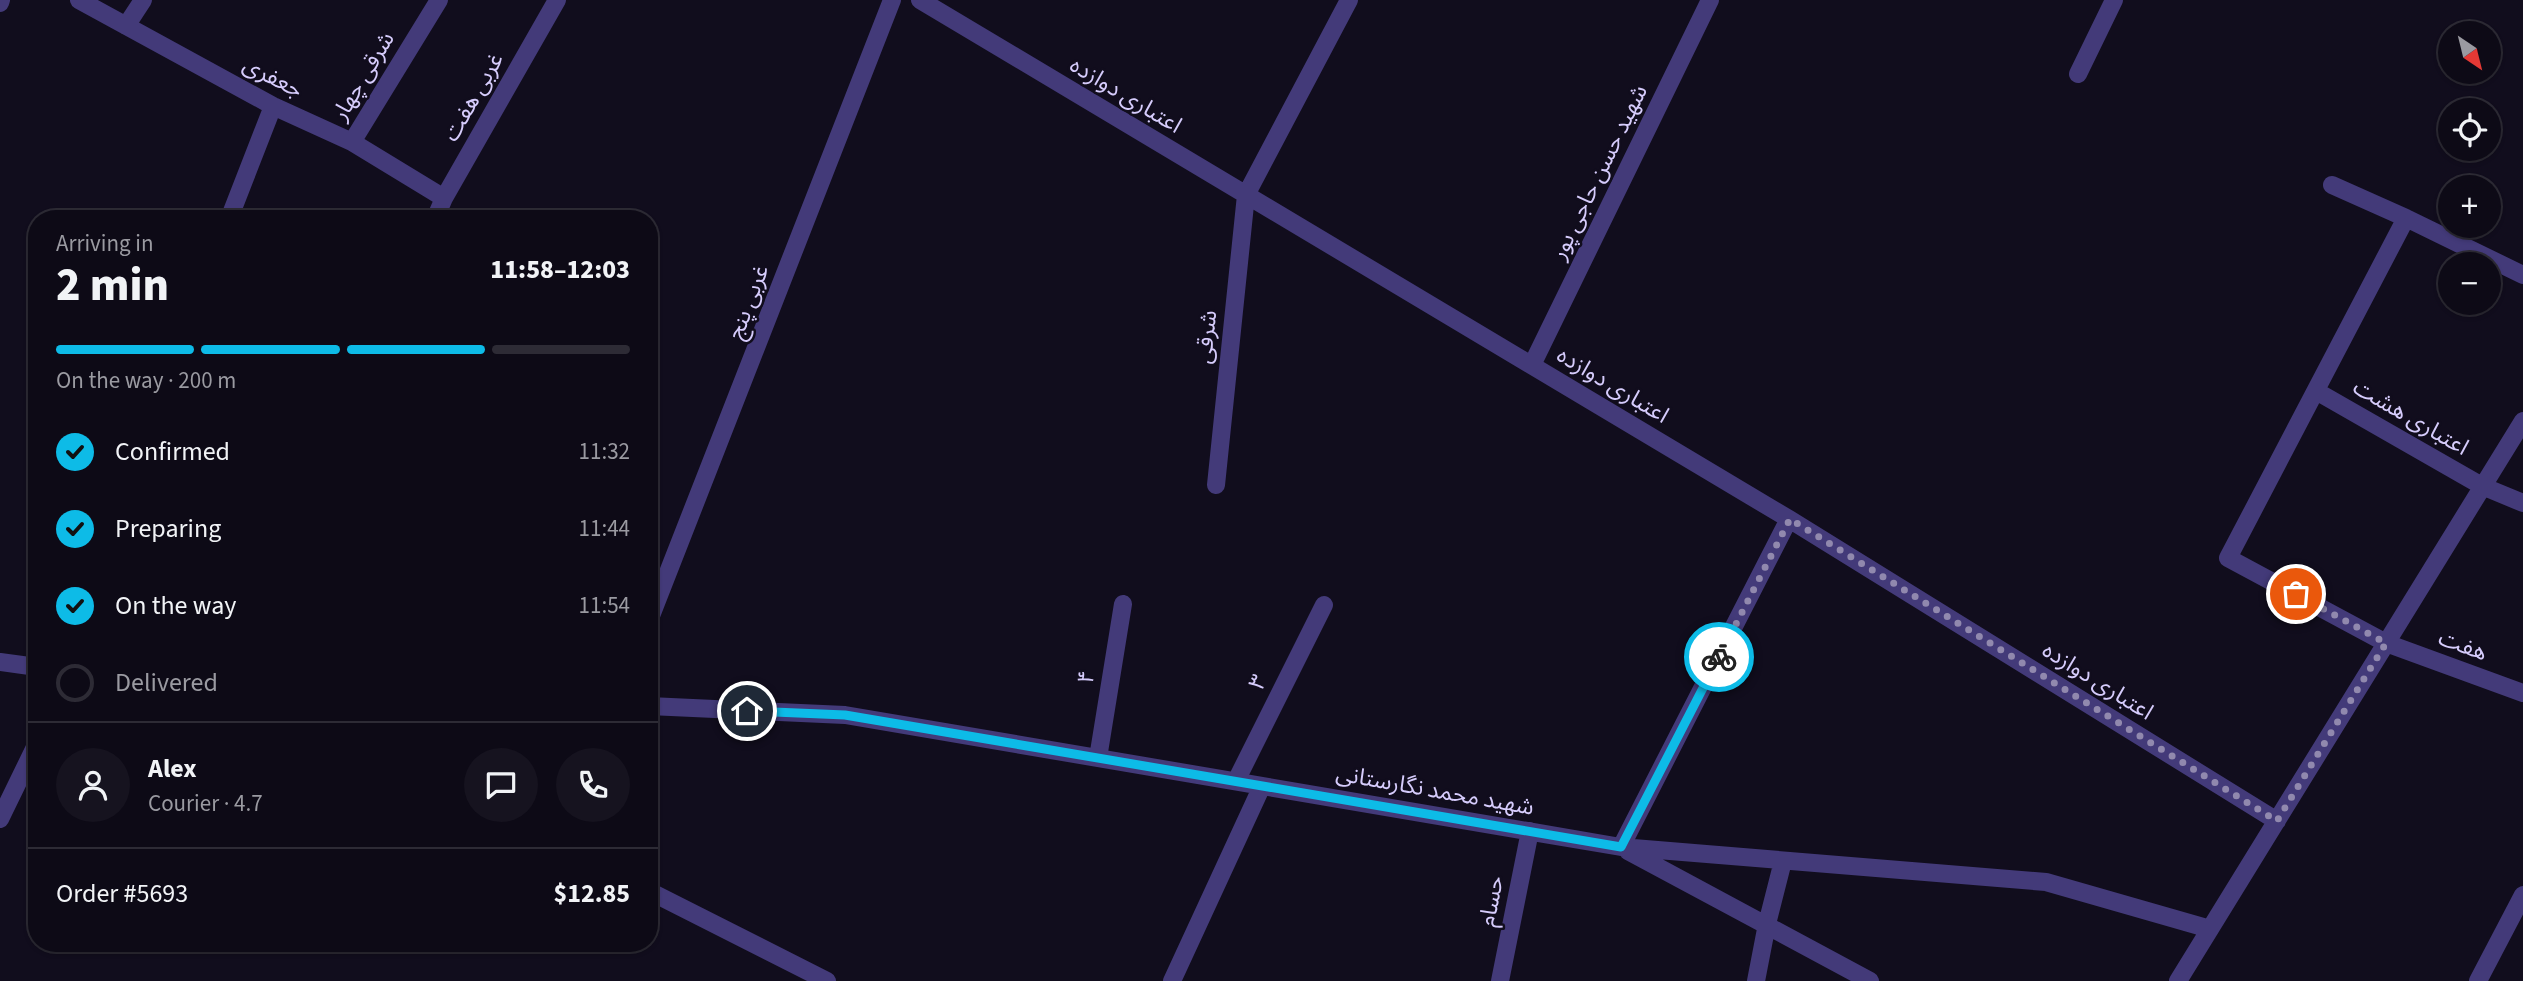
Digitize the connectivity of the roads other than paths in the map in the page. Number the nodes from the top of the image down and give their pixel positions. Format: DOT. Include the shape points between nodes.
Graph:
graph roads {
  1 [pos="79,0"];
  2 [pos="143,0"];
  3 [pos="439,0"];
  4 [pos="557,0"];
  5 [pos="892,0"];
  6 [pos="920,0"];
  7 [pos="1349,0"];
  8 [pos="1710,0"];
  9 [pos="2114,0"];
  10 [pos="126,26"];
  11 [pos="2078,74"];
  12 [pos="273,106"];
  13 [pos="352,142"];
  14 [pos="2332,185"];
  15 [pos="1246,195"];
  16 [pos="444,198"];
  17 [pos="233,210"];
  18 [pos="439,210"];
  19 [pos="2406,218"];
  20 [pos="2523,275"];
  21 [pos="1532,365"];
  22 [pos="2316,391"];
  23 [pos="2523,421"];
  24 [pos="1216,485"];
  25 [pos="2482,486"];
  26 [pos="2523,503"];
  27 [pos="1790,519"];
  28 [pos="658,598"];
  29 [pos="1123,604"];
  30 [pos="1324,605"];
  31 [pos="2386,643"];
  32 [pos="0,662"];
  33 [pos="28,666"];
  34 [pos="2523,693"];
  35 [pos="658,706"];
  36 [pos="1098,758"];
  37 [pos="28,761"];
  38 [pos="1236,781"];
  39 [pos="1262,786"];
  40 [pos="0,819"];
  41 [pos="2277,821"];
  42 [pos="1530,831"];
  43 [pos="1621,847"];
  44 [pos="1783,861"];
  45 [pos="2523,895"];
  46 [pos="658,896"];
  47 [pos="1767,923"];
  48 [pos="2210,929"];
  49 [pos="827,981"];
  50 [pos="1172,981"];
  51 [pos="1500,981"];
  52 [pos="1756,981"];
  53 [pos="1870,981"];
  54 [pos="2178,981"];
  55 [pos="2478,981"];
  1 -- 10 [label="street, جعفری"];
  2 -- 10 [label="street"];
  3 -- 13 [label="street, شرقی چهار"];
  4 -- 16 [label="street, غربی هفت"];
  5 -- 28 [label="street, غربی پنج"];
  6 -- 15 [label="street, اعتباری دوازده"];
  7 -- 15 [label="street"];
  8 -- 21 [label="street, شهید حسن حاجی پور"];
  9 -- 11 [label="street"];
  10 -- 12 [label="street, جعفری"];
  12 -- 13 [label="street, جعفری"];
  12 -- 17 [label="street"];
  13 -- 16 [label="street, جعفری"];
  14 -- 19 [label="street"];
  15 -- 21 [label="street, اعتباری دوازده"];
  15 -- 24 [label="street, شرقی"];
  16 -- 18 [label="street, غربی هفت"];
  19 -- 20 [label="street"];
  19 -- 22 [label="street"];
  21 -- 27 [label="street, اعتباری دوازده"];
  22 -- 25 [label="street, اعتباری هشت"];
  22 -- 31 [label="street, هفت" via="2228,558"];
  23 -- 25 [label="street"];
  25 -- 26 [label="street, اعتباری هشت"];
  25 -- 31 [label="street"];
  27 -- 41 [label="street, اعتباری دوازده"];
  27 -- 43 [label="street"];
  29 -- 36 [label="street, ۴"];
  30 -- 38 [label="street, ۳"];
  31 -- 34 [label="street, هفت"];
  31 -- 41 [label="street"];
  32 -- 33 [label="street"];
  35 -- 36 [label="street, شهید محمد نگارستانی" via="845,715"];
  36 -- 38 [label="street, شهید محمد نگارستانی"];
  37 -- 40 [label="street"];
  38 -- 39 [label="street, شهید محمد نگارستانی"];
  39 -- 42 [label="street, شهید محمد نگارستانی"];
  39 -- 50 [label="street"];
  41 -- 48 [label="street"];
  42 -- 43 [label="street, شهید محمد نگارستانی"];
  42 -- 51 [label="street, حسام"];
  43 -- 44 [label="street, شهید محمد نگارستانی"];
  43 -- 47 [label="street"];
  44 -- 47 [label="street"];
  44 -- 48 [label="street, شهید محمد نگارستانی" via="2046,882"];
  45 -- 55 [label="street"];
  46 -- 49 [label="street"];
  47 -- 52 [label="street"];
  47 -- 53 [label="street"];
  48 -- 54 [label="street"];
}
